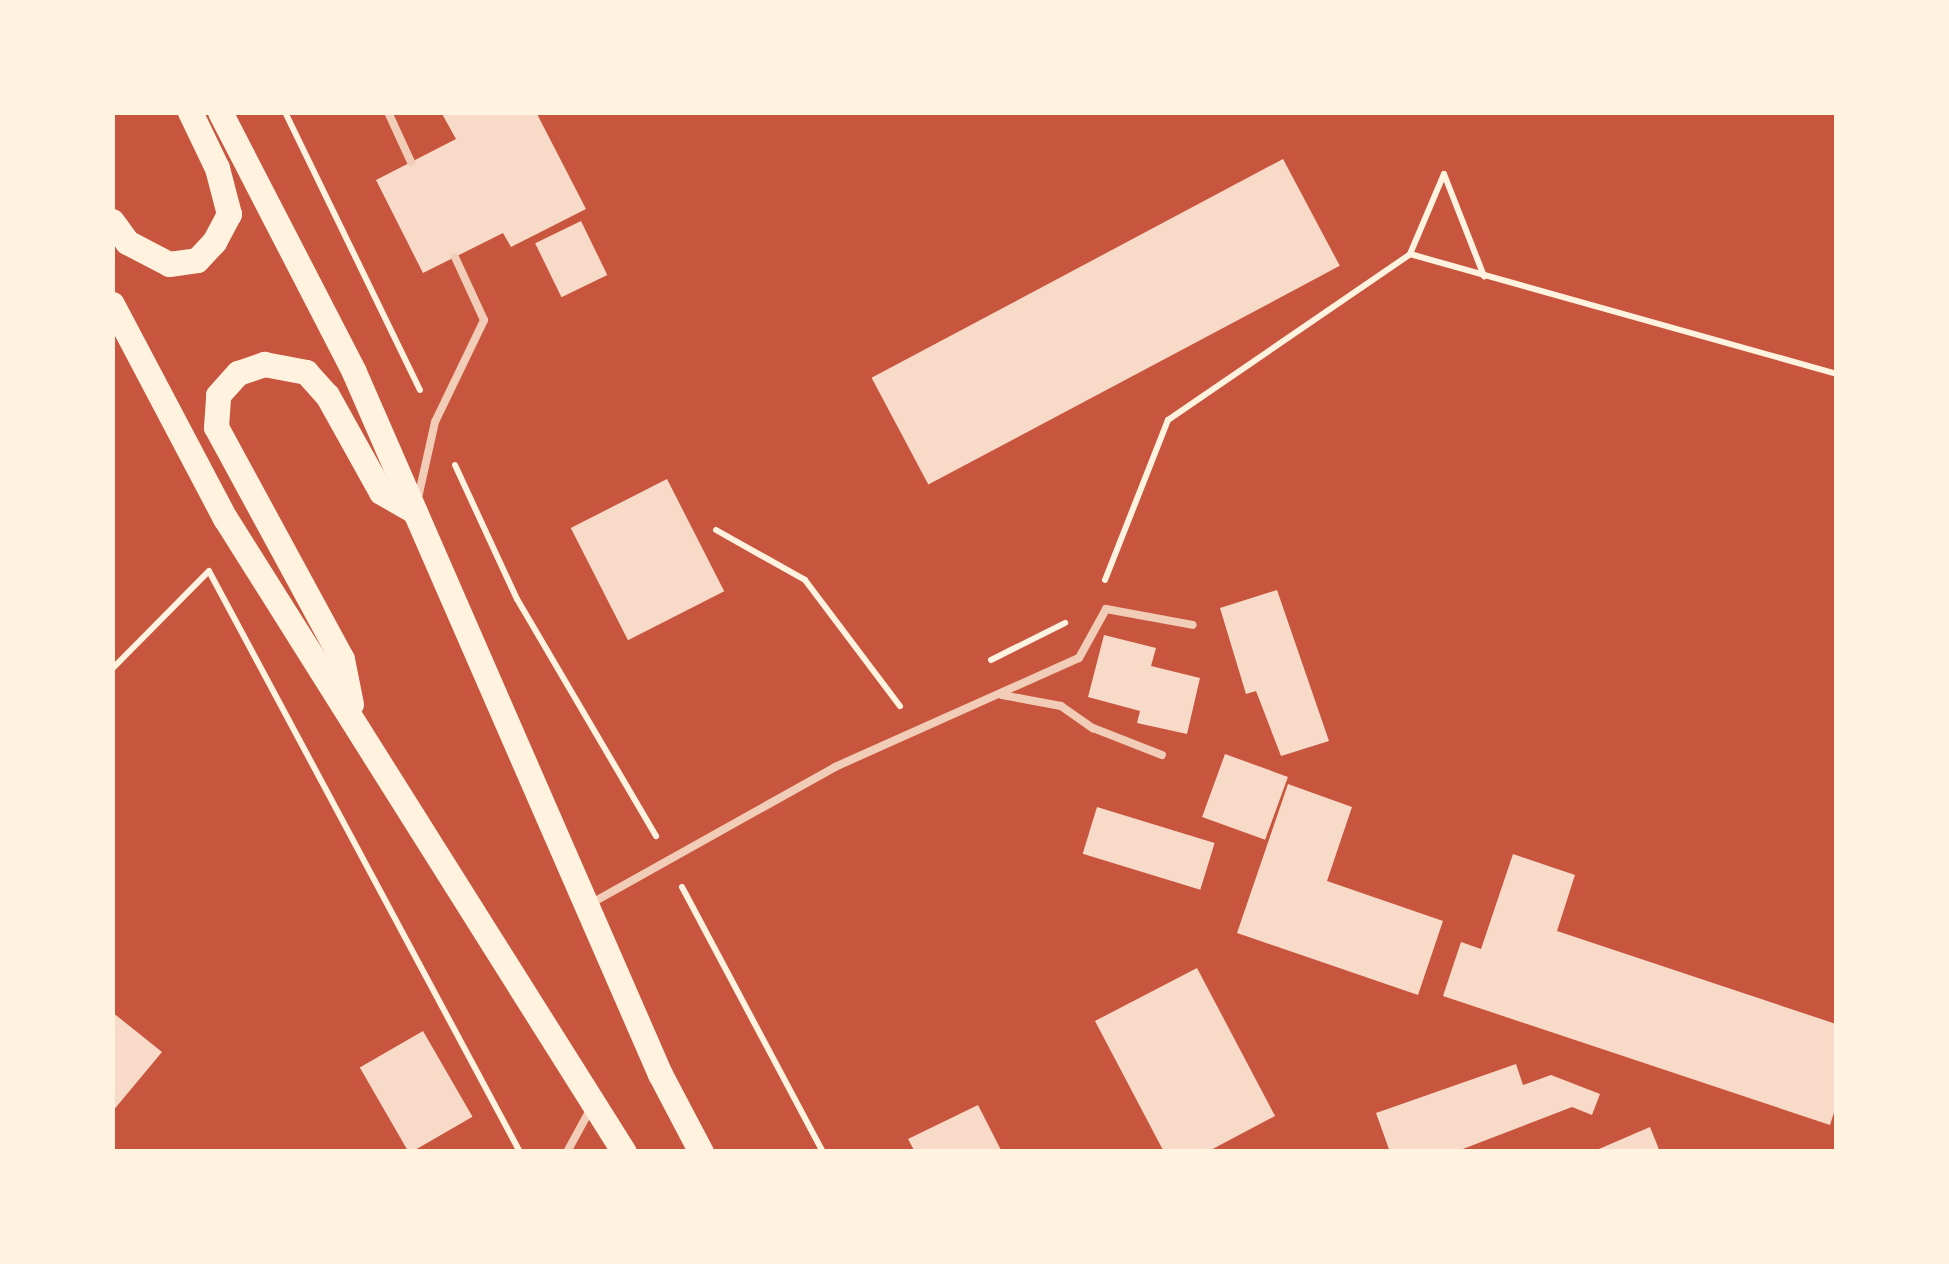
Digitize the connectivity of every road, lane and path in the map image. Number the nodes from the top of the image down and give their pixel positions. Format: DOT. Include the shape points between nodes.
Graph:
graph roads {
  1 [pos="190,112"];
  2 [pos="220,112"];
  3 [pos="284,112"];
  4 [pos="388,112"];
  5 [pos="411,162"];
  6 [pos="112,221"];
  7 [pos="1410,254"];
  8 [pos="455,257"];
  9 [pos="1484,276"];
  10 [pos="112,304"];
  11 [pos="1836,374"];
  12 [pos="435,422"];
  13 [pos="415,512"];
  14 [pos="716,530"];
  15 [pos="200,553"];
  16 [pos="208,570"];
  17 [pos="1100,592"];
  18 [pos="1193,625"];
  19 [pos="112,669"];
  20 [pos="1002,694"];
  21 [pos="900,706"];
  22 [pos="353,718"];
  23 [pos="1162,755"];
  24 [pos="666,858"];
  25 [pos="590,904"];
  26 [pos="595,1100"];
  27 [pos="520,1152"];
  28 [pos="567,1152"];
  29 [pos="624,1152"];
  30 [pos="700,1152"];
  31 [pos="823,1152"];
  1 -- 6 [label="main road" via="218,168 228,214 214,242 197,260 169,264 127,242"];
  2 -- 13 [label="main road" via="354,372"];
  3 -- 12 [label="path"];
  4 -- 5 [label="lane"];
  7 -- 9 [label="path"];
  7 -- 9 [label="path" via="1444,174"];
  7 -- 17 [label="path" via="1168,420"];
  8 -- 12 [label="lane" via="484,320"];
  9 -- 11 [label="path"];
  10 -- 22 [label="main road" via="225,518"];
  12 -- 13 [label="lane"];
  12 -- 24 [label="path" via="517,599"];
  13 -- 22 [label="main road" via="382,492 328,395 306,372 264,364 238,372 218,395 216,427 342,659"];
  13 -- 25 [label="main road"];
  14 -- 21 [label="path" via="805,580"];
  15 -- 16 [label="path"];
  16 -- 19 [label="path"];
  16 -- 27 [label="path"];
  18 -- 20 [label="lane" via="1106,609 1079,658"];
  20 -- 23 [label="lane" via="1061,706 1093,728"];
  20 -- 24 [label="lane" via="836,767"];
  22 -- 26 [label="main road"];
  24 -- 25 [label="lane"];
  24 -- 31 [label="path"];
  25 -- 30 [label="main road"];
  26 -- 28 [label="lane"];
  26 -- 29 [label="main road"];
}
